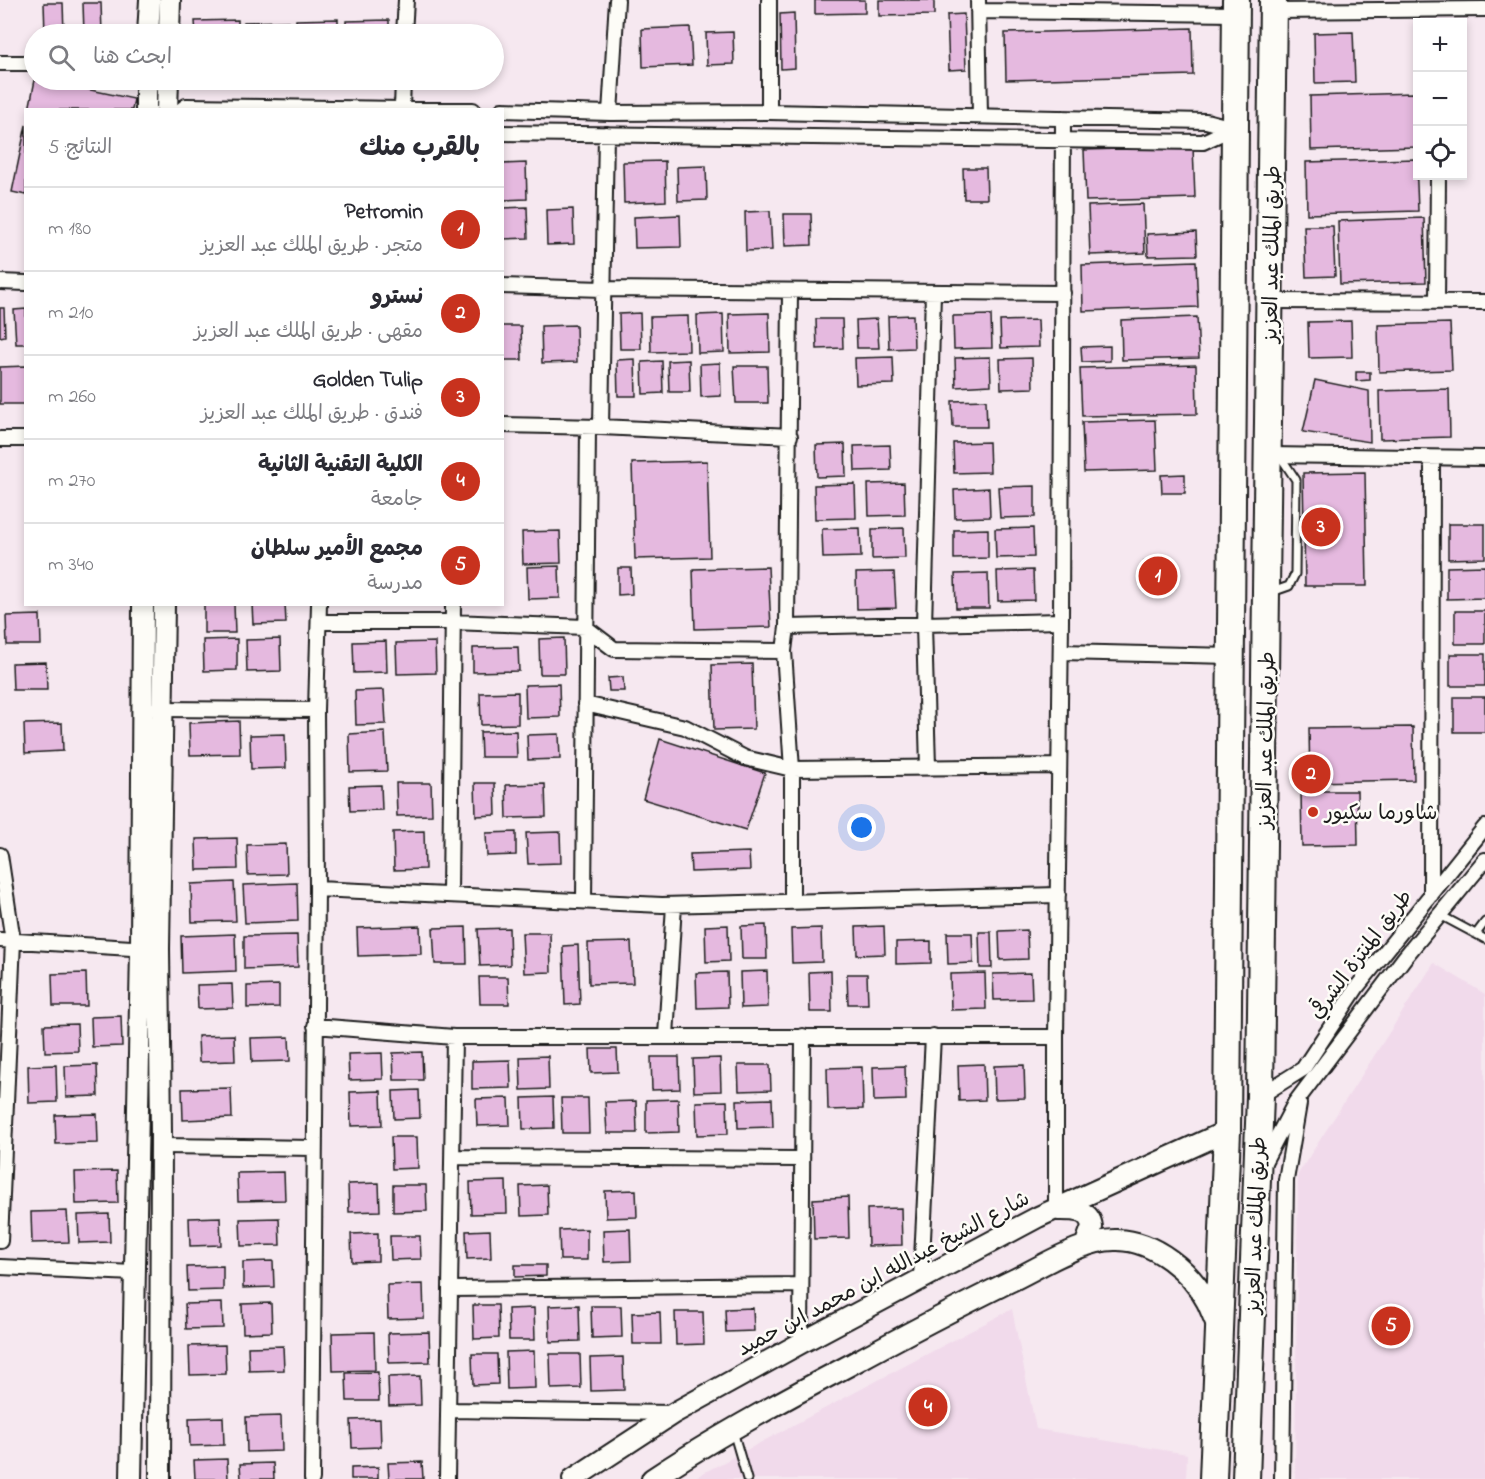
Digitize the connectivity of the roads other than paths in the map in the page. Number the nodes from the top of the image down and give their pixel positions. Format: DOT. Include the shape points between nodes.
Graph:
graph roads {
  1 [pos="150,0"];
  2 [pos="170,0"];
  3 [pos="406,0"];
  4 [pos="616,0"];
  5 [pos="769,0"];
  6 [pos="978,6"];
  7 [pos="1274,6"];
  8 [pos="1236,7"];
  9 [pos="1485,9"];
  10 [pos="1440,10"];
  11 [pos="149,24"];
  12 [pos="169,24"];
  13 [pos="405,24"];
  14 [pos="0,63"];
  15 [pos="24,63"];
  16 [pos="146,90"];
  17 [pos="168,90"];
  18 [pos="403,90"];
  19 [pos="146,108"];
  20 [pos="167,108"];
  21 [pos="184,108"];
  22 [pos="327,108"];
  23 [pos="402,108"];
  24 [pos="504,110"];
  25 [pos="769,112"];
  26 [pos="610,113"];
  27 [pos="980,116"];
  28 [pos="1063,118"];
  29 [pos="1233,128"];
  30 [pos="504,133"];
  31 [pos="606,135"];
  32 [pos="1064,139"];
  33 [pos="1438,180"];
  34 [pos="0,282"];
  35 [pos="24,283"];
  36 [pos="504,286"];
  37 [pos="603,289"];
  38 [pos="790,291"];
  39 [pos="933,292"];
  40 [pos="1063,293"];
  41 [pos="1271,301"];
  42 [pos="1437,302"];
  43 [pos="1485,302"];
  44 [pos="504,425"];
  45 [pos="595,427"];
  46 [pos="790,436"];
  47 [pos="0,439"];
  48 [pos="24,440"];
  49 [pos="1275,456"];
  50 [pos="1432,458"];
  51 [pos="1485,459"];
  52 [pos="143,606"];
  53 [pos="164,606"];
  54 [pos="319,606"];
  55 [pos="453,606"];
  56 [pos="1061,621"];
  57 [pos="319,622"];
  58 [pos="452,622"];
  59 [pos="924,626"];
  60 [pos="585,627"];
  61 [pos="787,627"];
  62 [pos="784,651"];
  63 [pos="1061,652"];
  64 [pos="1231,656"];
  65 [pos="585,704"];
  66 [pos="164,709"];
  67 [pos="142,710"];
  68 [pos="316,710"];
  69 [pos="1059,766"];
  70 [pos="928,767"];
  71 [pos="792,769"];
  72 [pos="1485,827"];
  73 [pos="0,855"];
  74 [pos="1485,860"];
  75 [pos="317,889"];
  76 [pos="450,895"];
  77 [pos="1431,895"];
  78 [pos="1058,896"];
  79 [pos="584,902"];
  80 [pos="792,902"];
  81 [pos="674,905"];
  82 [pos="1440,915"];
  83 [pos="1485,922"];
  84 [pos="1476,934"];
  85 [pos="1485,939"];
  86 [pos="7,940"];
  87 [pos="150,949"];
  88 [pos="315,1026"];
  89 [pos="666,1036"];
  90 [pos="803,1036"];
  91 [pos="933,1036"];
  92 [pos="454,1037"];
  93 [pos="1056,1037"];
  94 [pos="1260,1096"];
  95 [pos="1301,1096"];
  96 [pos="1227,1131"];
  97 [pos="161,1146"];
  98 [pos="314,1148"];
  99 [pos="453,1157"];
  100 [pos="802,1159"];
  101 [pos="1257,1176"];
  102 [pos="1056,1210"];
  103 [pos="0,1241"];
  104 [pos="1085,1246"];
  105 [pos="0,1267"];
  106 [pos="135,1273"];
  107 [pos="921,1279"];
  108 [pos="801,1286"];
  109 [pos="451,1289"];
  110 [pos="1219,1330"];
  111 [pos="801,1343"];
  112 [pos="449,1410"];
  113 [pos="674,1413"];
  114 [pos="732,1428"];
  115 [pos="131,1479"];
  116 [pos="160,1479"];
  117 [pos="312,1479"];
  118 [pos="447,1479"];
  119 [pos="573,1479"];
  120 [pos="652,1479"];
  121 [pos="747,1479"];
  122 [pos="1213,1479"];
  123 [pos="1246,1479"];
  124 [pos="1282,1479"];
  1 -- 11 [label="street"];
  2 -- 12 [label="street"];
  3 -- 13 [label="street"];
  4 -- 26 [label="street"];
  5 -- 25 [label="street"];
  6 -- 8 [label="street"];
  6 -- 27 [label="street"];
  7 -- 10 [label="street"];
  7 -- 41 [label="highway, طريق الملك عبد العزيز"];
  8 -- 29 [label="highway, طريق الملك عبد العزيز"];
  9 -- 10 [label="street"];
  14 -- 15 [label="street"];
  16 -- 19 [label="street"];
  17 -- 20 [label="street"];
  18 -- 23 [label="street"];
  21 -- 22 [label="street"];
  22 -- 23 [label="street"];
  24 -- 26 [label="street"];
  25 -- 26 [label="street"];
  25 -- 27 [label="street"];
  27 -- 28 [label="street"];
  28 -- 29 [label="street" via="1206,121"];
  28 -- 32 [label="street"];
  29 -- 32 [label="street" via="1203,142"];
  29 -- 64 [label="highway, طريق الملك عبد العزيز"];
  30 -- 31 [label="street"];
  31 -- 32 [label="street"];
  31 -- 37 [label="street"];
  32 -- 40 [label="street"];
  33 -- 42 [label="street"];
  34 -- 35 [label="street"];
  36 -- 37 [label="street"];
  37 -- 38 [label="street"];
  37 -- 45 [label="street"];
  38 -- 39 [label="street"];
  38 -- 46 [label="street"];
  39 -- 40 [label="street"];
  39 -- 59 [label="street"];
  40 -- 56 [label="street"];
  41 -- 42 [label="street"];
  41 -- 49 [label="highway, طريق الملك عبد العزيز"];
  42 -- 43 [label="street"];
  44 -- 45 [label="street"];
  45 -- 46 [label="street"];
  45 -- 60 [label="street"];
  46 -- 61 [label="street"];
  47 -- 48 [label="street"];
  49 -- 50 [label="street"];
  49 -- 94 [label="highway, طريق الملك عبد العزيز" via="1267,594"];
  50 -- 51 [label="street"];
  50 -- 77 [label="street"];
  52 -- 67 [label="street"];
  53 -- 66 [label="street"];
  54 -- 57 [label="street"];
  55 -- 58 [label="street"];
  56 -- 59 [label="street"];
  56 -- 63 [label="street"];
  57 -- 58 [label="street"];
  57 -- 68 [label="street"];
  58 -- 60 [label="street"];
  58 -- 76 [label="street"];
  59 -- 61 [label="street"];
  59 -- 70 [label="street"];
  60 -- 62 [label="street" via="614,649"];
  60 -- 65 [label="street"];
  61 -- 62 [label="street"];
  62 -- 71 [label="street"];
  63 -- 64 [label="street"];
  63 -- 69 [label="street"];
  64 -- 96 [label="highway, طريق الملك عبد العزيز"];
  65 -- 71 [label="street" via="685,728 745,758"];
  65 -- 79 [label="street"];
  66 -- 67 [label="street"];
  66 -- 68 [label="street"];
  66 -- 87 [label="street"];
  67 -- 87 [label="street"];
  68 -- 75 [label="street"];
  69 -- 70 [label="street"];
  69 -- 78 [label="street"];
  70 -- 71 [label="street"];
  71 -- 80 [label="street"];
  72 -- 77 [label="street, طريق المنتزة الشرقي"];
  73 -- 86 [label="street"];
  74 -- 82 [label="street"];
  75 -- 76 [label="street"];
  75 -- 88 [label="street"];
  76 -- 79 [label="street"];
  77 -- 94 [label="street, طريق المنتزة الشرقي" via="1357,987 1303,1069"];
  78 -- 80 [label="street"];
  78 -- 93 [label="street"];
  79 -- 81 [label="street"];
  80 -- 81 [label="street"];
  81 -- 89 [label="street"];
  82 -- 84 [label="lane"];
  82 -- 95 [label="street"];
  83 -- 84 [label="lane"];
  84 -- 85 [label="lane"];
  86 -- 87 [label="street"];
  86 -- 103 [label="street"];
  87 -- 97 [label="street"];
  87 -- 106 [label="street"];
  88 -- 92 [label="street"];
  88 -- 98 [label="street"];
  89 -- 90 [label="street"];
  89 -- 92 [label="street"];
  90 -- 91 [label="street"];
  90 -- 100 [label="street"];
  91 -- 93 [label="street"];
  91 -- 107 [label="street"];
  92 -- 99 [label="street"];
  93 -- 102 [label="street"];
  94 -- 101 [label="highway, طريق الملك عبد العزيز"];
  95 -- 101 [label="street"];
  95 -- 124 [label="street" via="1286,1180"];
  96 -- 102 [label="street, شارع الشيخ عبدالله ابن محمد ابن حميد"];
  96 -- 110 [label="highway, طريق الملك عبد العزيز"];
  97 -- 98 [label="street"];
  97 -- 116 [label="street"];
  98 -- 117 [label="street"];
  99 -- 100 [label="street"];
  99 -- 109 [label="street"];
  100 -- 108 [label="street"];
  101 -- 123 [label="highway, طريق الملك عبد العزيز"];
  102 -- 104 [label="street" via="1081,1211 1087,1216 1092,1227"];
  102 -- 107 [label="street, شارع الشيخ عبدالله ابن محمد ابن حميد"];
  104 -- 110 [label="street" via="1116,1239 1148,1247 1171,1261 1194,1282"];
  104 -- 114 [label="street" via="953,1309"];
  105 -- 106 [label="street"];
  106 -- 115 [label="street"];
  107 -- 111 [label="street, شارع الشيخ عبدالله ابن محمد ابن حميد"];
  108 -- 109 [label="street"];
  108 -- 111 [label="street"];
  109 -- 112 [label="street"];
  110 -- 122 [label="highway, طريق الملك عبد العزيز"];
  111 -- 113 [label="street, شارع الشيخ عبدالله ابن محمد ابن حميد"];
  112 -- 113 [label="street"];
  112 -- 118 [label="street"];
  113 -- 119 [label="street, شارع الشيخ عبدالله ابن محمد ابن حميد"];
  114 -- 120 [label="street"];
  114 -- 121 [label="lane"];
}
